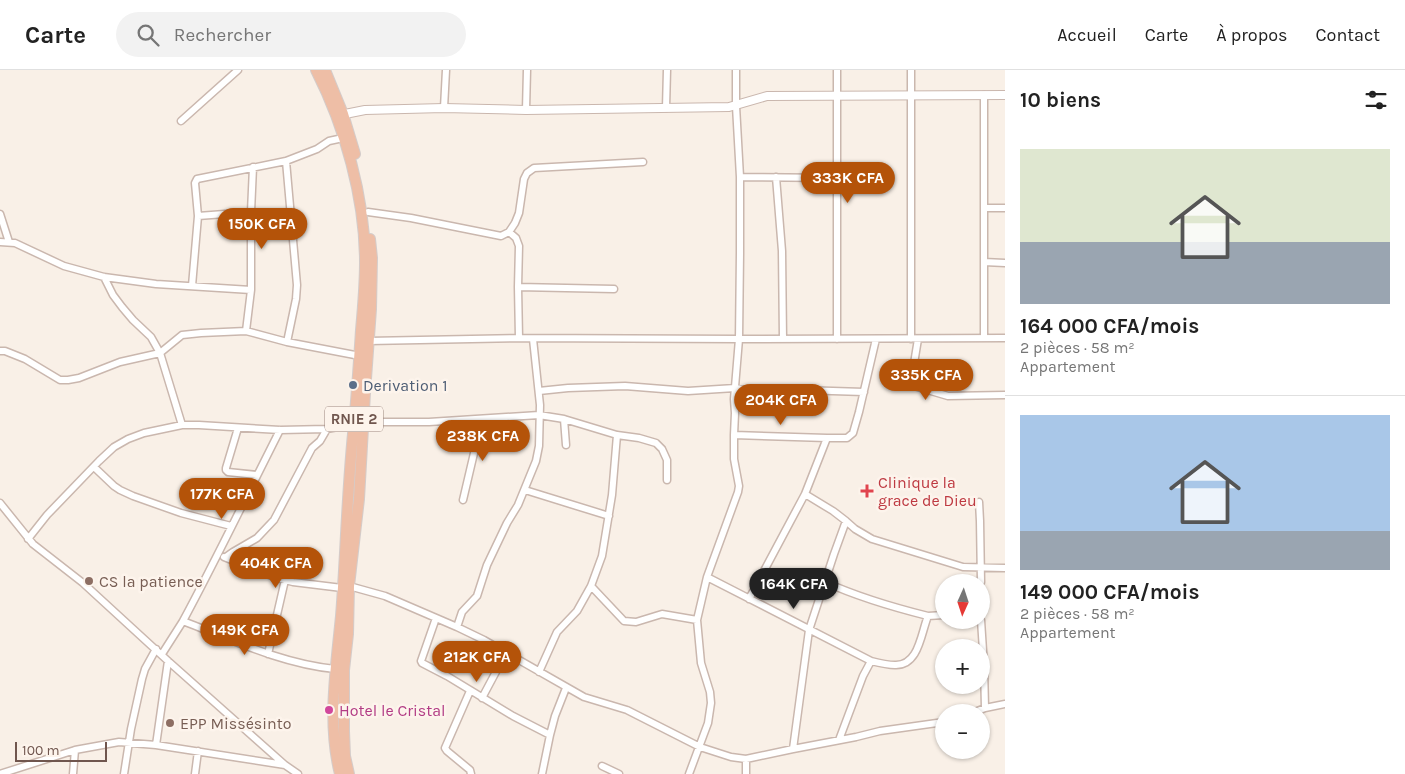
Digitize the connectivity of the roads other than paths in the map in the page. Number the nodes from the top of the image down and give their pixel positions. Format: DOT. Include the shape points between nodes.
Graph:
graph roads {
  1 [pos="238,70"];
  2 [pos="316,70"];
  3 [pos="325,70"];
  4 [pos="446,70"];
  5 [pos="527,70"];
  6 [pos="667,70"];
  7 [pos="736,70"];
  8 [pos="837,70"];
  9 [pos="911,70"];
  10 [pos="984,95"];
  11 [pos="1005,95"];
  12 [pos="837,96"];
  13 [pos="911,96"];
  14 [pos="736,106"];
  15 [pos="444,108"];
  16 [pos="666,108"];
  17 [pos="526,110"];
  18 [pos="339,115"];
  19 [pos="181,121"];
  20 [pos="343,138"];
  21 [pos="286,161"];
  22 [pos="643,162"];
  23 [pos="253,167"];
  24 [pos="740,177"];
  25 [pos="776,177"];
  26 [pos="837,178"];
  27 [pos="984,208"];
  28 [pos="1005,208"];
  29 [pos="251,212"];
  30 [pos="368,212"];
  31 [pos="0,214"];
  32 [pos="198,216"];
  33 [pos="509,232"];
  34 [pos="0,242"];
  35 [pos="9,242"];
  36 [pos="984,262"];
  37 [pos="1005,263"];
  38 [pos="104,277"];
  39 [pos="192,286"];
  40 [pos="518,287"];
  41 [pos="614,289"];
  42 [pos="251,290"];
  43 [pos="246,332"];
  44 [pos="519,338"];
  45 [pos="984,338"];
  46 [pos="1005,338"];
  47 [pos="533,339"];
  48 [pos="739,339"];
  49 [pos="783,339"];
  50 [pos="837,339"];
  51 [pos="876,339"];
  52 [pos="914,339"];
  53 [pos="368,341"];
  54 [pos="287,342"];
  55 [pos="0,351"];
  56 [pos="160,353"];
  57 [pos="360,356"];
  58 [pos="735,388"];
  59 [pos="539,391"];
  60 [pos="864,392"];
  61 [pos="1005,395"];
  62 [pos="539,415"];
  63 [pos="482,419"];
  64 [pos="564,419"];
  65 [pos="359,423"];
  66 [pos="182,425"];
  67 [pos="238,428"];
  68 [pos="327,429"];
  69 [pos="280,430"];
  70 [pos="617,435"];
  71 [pos="734,435"];
  72 [pos="827,438"];
  73 [pos="566,445"];
  74 [pos="94,467"];
  75 [pos="257,475"];
  76 [pos="667,480"];
  77 [pos="525,490"];
  78 [pos="805,494"];
  79 [pos="463,500"];
  80 [pos="0,502"];
  81 [pos="979,502"];
  82 [pos="609,516"];
  83 [pos="846,521"];
  84 [pos="231,526"];
  85 [pos="28,539"];
  86 [pos="218,555"];
  87 [pos="226,557"];
  88 [pos="981,568"];
  89 [pos="1005,568"];
  90 [pos="981,574"];
  91 [pos="707,577"];
  92 [pos="285,580"];
  93 [pos="824,582"];
  94 [pos="591,586"];
  95 [pos="346,587"];
  96 [pos="750,599"];
  97 [pos="928,616"];
  98 [pos="935,616"];
  99 [pos="436,618"];
  100 [pos="697,620"];
  101 [pos="183,621"];
  102 [pos="457,627"];
  103 [pos="982,629"];
  104 [pos="809,630"];
  105 [pos="159,652"];
  106 [pos="506,653"];
  107 [pos="268,654"];
  108 [pos="168,661"];
  109 [pos="871,661"];
  110 [pos="335,669"];
  111 [pos="538,672"];
  112 [pos="566,688"];
  113 [pos="470,691"];
  114 [pos="482,698"];
  115 [pos="985,704"];
  116 [pos="1005,704"];
  117 [pos="990,707"];
  118 [pos="935,723"];
  119 [pos="550,735"];
  120 [pos="838,740"];
  121 [pos="128,743"];
  122 [pos="156,745"];
  123 [pos="700,747"];
  124 [pos="793,749"];
  125 [pos="75,750"];
  126 [pos="198,751"];
  127 [pos="746,760"];
  128 [pos="285,765"];
  129 [pos="602,766"];
  130 [pos="2,774"];
  131 [pos="73,774"];
  132 [pos="124,774"];
  133 [pos="195,774"];
  134 [pos="298,774"];
  135 [pos="340,774"];
  136 [pos="349,774"];
  137 [pos="471,774"];
  138 [pos="542,774"];
  139 [pos="619,774"];
  140 [pos="689,774"];
  141 [pos="746,774"];
  1 -- 19 [label="street"];
  2 -- 18 [label="highway, RNIE 2 / RNIE 2"];
  3 -- 18 [label="highway, RNIE 2 / RNIE 2"];
  4 -- 15 [label="street"];
  5 -- 17 [label="street"];
  6 -- 16 [label="street"];
  7 -- 14 [label="street"];
  8 -- 12 [label="street"];
  9 -- 13 [label="street"];
  10 -- 11 [label="street"];
  10 -- 13 [label="street"];
  10 -- 27 [label="street"];
  12 -- 13 [label="street"];
  12 -- 14 [label="street" via="767,96"];
  12 -- 26 [label="street"];
  13 -- 52 [label="street"];
  14 -- 16 [label="street"];
  14 -- 24 [label="street"];
  15 -- 17 [label="street"];
  15 -- 18 [label="street" via="365,110"];
  16 -- 17 [label="street"];
  18 -- 20 [label="highway, RNIE 2 / RNIE 2"];
  18 -- 30 [label="highway, RNIE 2 / RNIE 2" via="357,164"];
  20 -- 21 [label="street"];
  20 -- 57 [label="highway, RNIE 2 / RNIE 2" via="358,190 364,237"];
  21 -- 23 [label="street"];
  21 -- 54 [label="street" via="297,285"];
  22 -- 33 [label="street" via="530,170 524,178 519,213"];
  23 -- 29 [label="street"];
  23 -- 32 [label="street" via="197,179"];
  24 -- 25 [label="street"];
  24 -- 48 [label="street"];
  25 -- 26 [label="street"];
  25 -- 49 [label="street" via="782,251"];
  26 -- 50 [label="street"];
  27 -- 28 [label="street"];
  27 -- 36 [label="street"];
  29 -- 32 [label="street"];
  29 -- 42 [label="street"];
  30 -- 33 [label="street" via="501,236"];
  30 -- 53 [label="highway, RNIE 2 / RNIE 2" via="372,258"];
  31 -- 35 [label="street"];
  32 -- 39 [label="street"];
  33 -- 40 [label="street" via="519,246"];
  34 -- 35 [label="street"];
  35 -- 38 [label="street" via="64,266"];
  36 -- 37 [label="street"];
  36 -- 45 [label="street"];
  38 -- 39 [label="street"];
  38 -- 56 [label="street" via="122,308 151,337"];
  39 -- 42 [label="street"];
  40 -- 41 [label="street"];
  40 -- 44 [label="street"];
  42 -- 43 [label="street"];
  43 -- 54 [label="street"];
  43 -- 56 [label="street" via="182,335"];
  44 -- 47 [label="street"];
  44 -- 53 [label="street"];
  45 -- 46 [label="street"];
  45 -- 52 [label="street"];
  47 -- 48 [label="street"];
  47 -- 59 [label="street"];
  48 -- 49 [label="street"];
  48 -- 58 [label="street"];
  49 -- 50 [label="street"];
  50 -- 51 [label="street"];
  51 -- 52 [label="street"];
  51 -- 60 [label="street"];
  52 -- 61 [label="street" via="911,382 914,386 943,395"];
  53 -- 65 [label="highway, RNIE 2 / RNIE 2"];
  54 -- 57 [label="street"];
  55 -- 56 [label="street" via="25,359 60,380 79,378 120,362"];
  56 -- 66 [label="street"];
  57 -- 65 [label="highway, RNIE 2 / RNIE 2"];
  58 -- 59 [label="street" via="688,391 609,386"];
  58 -- 60 [label="street" via="769,392"];
  58 -- 71 [label="street"];
  59 -- 62 [label="street"];
  60 -- 72 [label="street" via="853,433 847,438"];
  62 -- 63 [label="street"];
  62 -- 64 [label="street"];
  62 -- 77 [label="street" via="539,446"];
  63 -- 65 [label="street"];
  63 -- 79 [label="street"];
  64 -- 70 [label="street"];
  64 -- 73 [label="street"];
  65 -- 68 [label="street"];
  65 -- 95 [label="highway, RNIE 2 / RNIE 2" via="359,499"];
  66 -- 67 [label="street"];
  66 -- 74 [label="street" via="128,439 114,446"];
  67 -- 69 [label="street"];
  67 -- 75 [label="street" via="226,470"];
  68 -- 69 [label="street"];
  68 -- 87 [label="street" via="312,448 274,520 257,538"];
  69 -- 75 [label="street"];
  70 -- 76 [label="street" via="656,443 666,460"];
  70 -- 82 [label="street"];
  71 -- 72 [label="street"];
  71 -- 91 [label="street" via="738,492"];
  72 -- 78 [label="street"];
  74 -- 84 [label="street" via="114,486 133,496"];
  74 -- 85 [label="street"];
  75 -- 84 [label="street"];
  77 -- 82 [label="street"];
  77 -- 102 [label="street" via="487,565 477,596 462,612"];
  78 -- 83 [label="street"];
  78 -- 96 [label="street"];
  80 -- 85 [label="street"];
  81 -- 88 [label="street"];
  82 -- 94 [label="street" via="602,556"];
  83 -- 88 [label="street" via="872,539 950,564"];
  83 -- 93 [label="street"];
  84 -- 86 [label="street"];
  85 -- 105 [label="street" via="83,583"];
  86 -- 87 [label="street"];
  86 -- 101 [label="street"];
  87 -- 92 [label="street"];
  88 -- 89 [label="street"];
  88 -- 90 [label="street"];
  91 -- 96 [label="street"];
  91 -- 100 [label="street"];
  92 -- 95 [label="street"];
  92 -- 107 [label="street"];
  93 -- 97 [label="street" via="874,601"];
  93 -- 104 [label="street"];
  94 -- 100 [label="street" via="624,621 636,622 662,614"];
  94 -- 111 [label="street" via="577,611 557,632"];
  95 -- 99 [label="street" via="385,596"];
  95 -- 110 [label="highway, RNIE 2 / RNIE 2"];
  95 -- 136 [label="highway, RNIE 2 / RNIE 2" via="348,634 344,670 344,731"];
  96 -- 104 [label="street"];
  97 -- 98 [label="street"];
  97 -- 109 [label="street" via="921,640 909,662 894,665"];
  99 -- 102 [label="street"];
  99 -- 113 [label="street" via="421,661"];
  100 -- 123 [label="street" via="701,663 711,703"];
  101 -- 105 [label="street"];
  101 -- 107 [label="street"];
  102 -- 106 [label="street"];
  103 -- 115 [label="street"];
  104 -- 109 [label="street"];
  104 -- 124 [label="street"];
  105 -- 108 [label="street"];
  105 -- 121 [label="street" via="145,669"];
  106 -- 111 [label="street"];
  106 -- 114 [label="street"];
  107 -- 110 [label="street"];
  108 -- 122 [label="street"];
  108 -- 128 [label="street"];
  109 -- 120 [label="street"];
  110 -- 135 [label="highway, RNIE 2 / RNIE 2" via="333,720 335,756"];
  111 -- 112 [label="street"];
  112 -- 119 [label="street"];
  112 -- 123 [label="street" via="627,710"];
  113 -- 114 [label="street"];
  113 -- 137 [label="street" via="445,748"];
  114 -- 119 [label="street"];
  116 -- 117 [label="street"];
  118 -- 120 [label="street"];
  119 -- 138 [label="street"];
  120 -- 124 [label="street"];
  121 -- 122 [label="street"];
  121 -- 125 [label="street"];
  121 -- 132 [label="street"];
  122 -- 126 [label="street"];
  123 -- 127 [label="street"];
  123 -- 140 [label="street"];
  124 -- 127 [label="street"];
  125 -- 130 [label="street"];
  125 -- 131 [label="street"];
  126 -- 128 [label="street"];
  126 -- 133 [label="street"];
  127 -- 141 [label="street"];
  128 -- 134 [label="street"];
  129 -- 139 [label="street"];
}
